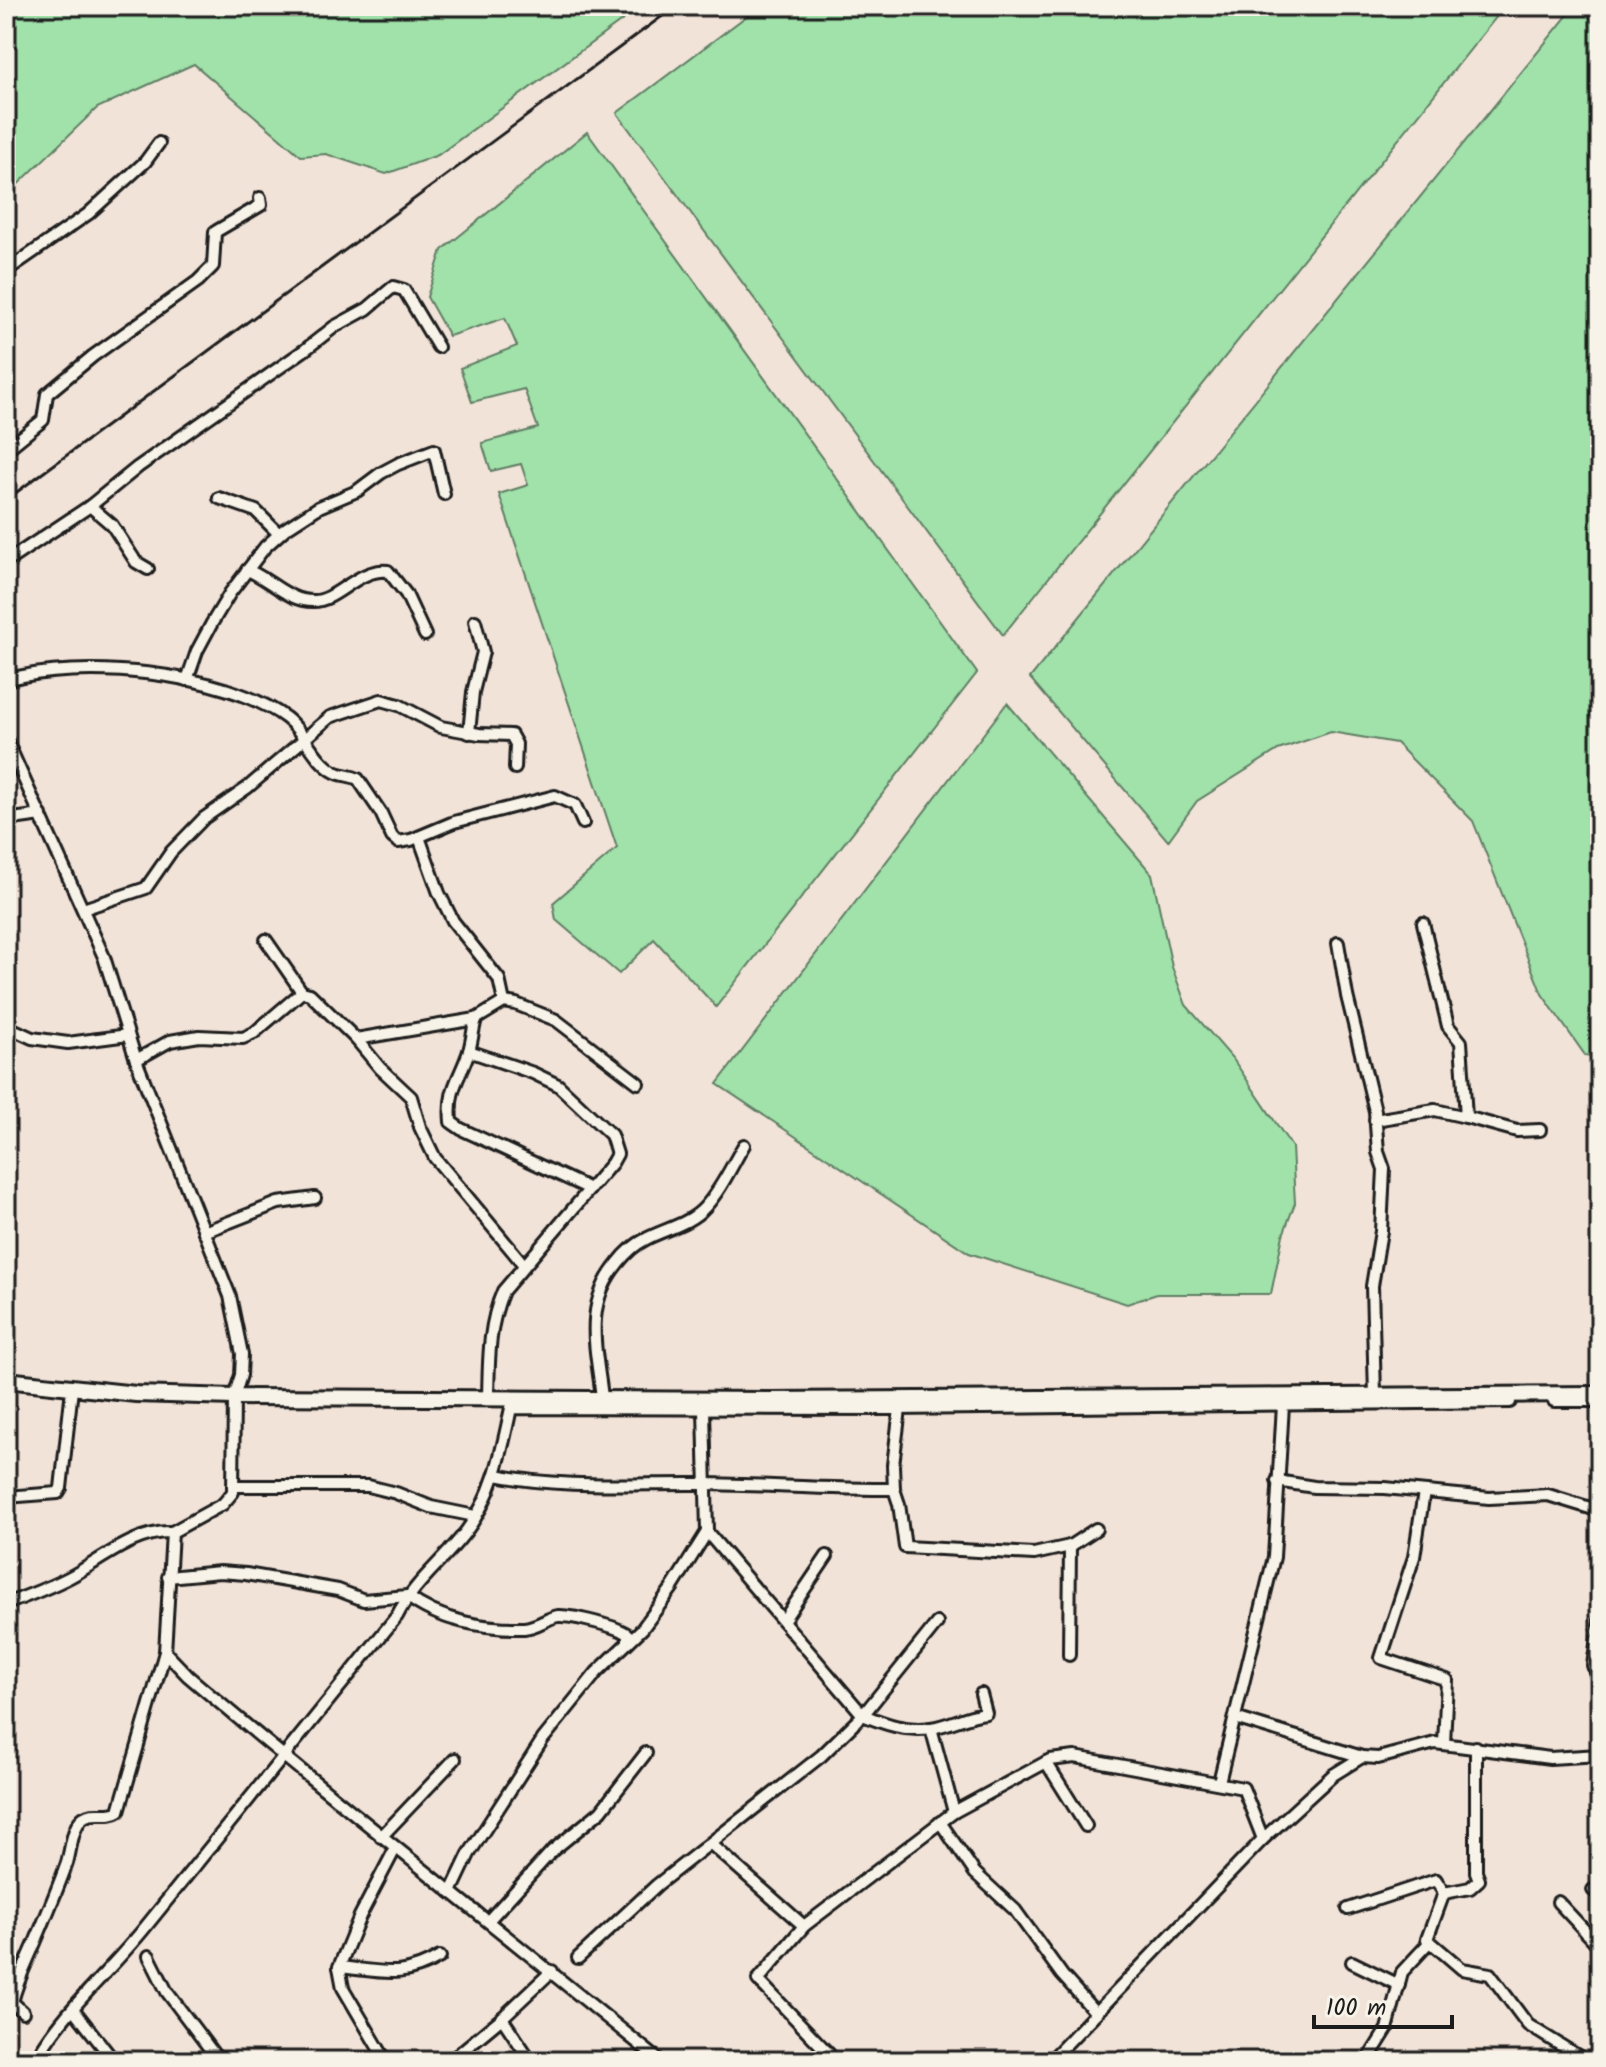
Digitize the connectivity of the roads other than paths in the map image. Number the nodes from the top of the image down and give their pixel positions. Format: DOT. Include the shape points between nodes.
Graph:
graph roads {
  1 [pos="159,143"];
  2 [pos="260,198"];
  3 [pos="6,271"];
  4 [pos="438,347"];
  5 [pos="6,450"];
  6 [pos="444,494"];
  7 [pos="219,498"];
  8 [pos="90,506"];
  9 [pos="279,534"];
  10 [pos="6,562"];
  11 [pos="148,569"];
  12 [pos="247,570"];
  13 [pos="475,621"];
  14 [pos="425,635"];
  15 [pos="6,680"];
  16 [pos="187,680"];
  17 [pos="469,733"];
  18 [pos="304,738"];
  19 [pos="6,739"];
  20 [pos="515,768"];
  21 [pos="41,815"];
  22 [pos="6,820"];
  23 [pos="583,823"];
  24 [pos="419,837"];
  25 [pos="83,909"];
  26 [pos="1423,923"];
  27 [pos="266,940"];
  28 [pos="1338,943"];
  29 [pos="302,992"];
  30 [pos="504,1002"];
  31 [pos="476,1019"];
  32 [pos="6,1026"];
  33 [pos="128,1035"];
  34 [pos="356,1039"];
  35 [pos="469,1051"];
  36 [pos="136,1060"];
  37 [pos="638,1083"];
  38 [pos="1466,1117"];
  39 [pos="1375,1120"];
  40 [pos="1540,1130"];
  41 [pos="744,1145"];
  42 [pos="590,1189"];
  43 [pos="315,1198"];
  44 [pos="204,1232"];
  45 [pos="524,1265"];
  46 [pos="6,1380"];
  47 [pos="72,1389"];
  48 [pos="1600,1394"];
  49 [pos="1375,1395"];
  50 [pos="234,1397"];
  51 [pos="602,1397"];
  52 [pos="488,1398"];
  53 [pos="1600,1401"];
  54 [pos="1283,1405"];
  55 [pos="704,1409"];
  56 [pos="900,1409"];
  57 [pos="496,1475"];
  58 [pos="1277,1481"];
  59 [pos="704,1484"];
  60 [pos="233,1486"];
  61 [pos="894,1489"];
  62 [pos="1424,1492"];
  63 [pos="6,1497"];
  64 [pos="1600,1511"];
  65 [pos="475,1516"];
  66 [pos="1096,1529"];
  67 [pos="172,1532"];
  68 [pos="707,1532"];
  69 [pos="1070,1546"];
  70 [pos="827,1556"];
  71 [pos="168,1577"];
  72 [pos="407,1596"];
  73 [pos="6,1604"];
  74 [pos="1600,1619"];
  75 [pos="783,1621"];
  76 [pos="937,1623"];
  77 [pos="628,1642"];
  78 [pos="165,1652"];
  79 [pos="1069,1655"];
  80 [pos="1600,1687"];
  81 [pos="981,1694"];
  82 [pos="863,1715"];
  83 [pos="1235,1718"];
  84 [pos="931,1728"];
  85 [pos="1444,1744"];
  86 [pos="1476,1747"];
  87 [pos="646,1753"];
  88 [pos="284,1755"];
  89 [pos="1600,1755"];
  90 [pos="1362,1757"];
  91 [pos="455,1759"];
  92 [pos="1046,1762"];
  93 [pos="1219,1782"];
  94 [pos="954,1812"];
  95 [pos="940,1822"];
  96 [pos="1086,1826"];
  97 [pos="381,1837"];
  98 [pos="1263,1839"];
  99 [pos="711,1844"];
  100 [pos="395,1849"];
  101 [pos="451,1892"];
  102 [pos="1444,1893"];
  103 [pos="1558,1902"];
  104 [pos="1348,1909"];
  105 [pos="488,1921"];
  106 [pos="804,1926"];
  107 [pos="1430,1942"];
  108 [pos="1600,1947"];
  109 [pos="149,1956"];
  110 [pos="440,1957"];
  111 [pos="578,1958"];
  112 [pos="1352,1962"];
  113 [pos="339,1967"];
  114 [pos="552,1971"];
  115 [pos="1399,1985"];
  116 [pos="9,2001"];
  117 [pos="74,2010"];
  118 [pos="23,2012"];
  119 [pos="1096,2013"];
  120 [pos="502,2018"];
  121 [pos="35,2061"];
  122 [pos="114,2061"];
  123 [pos="219,2061"];
  124 [pos="386,2061"];
  125 [pos="450,2061"];
  126 [pos="531,2061"];
  127 [pos="660,2061"];
  128 [pos="826,2061"];
  129 [pos="1050,2061"];
  130 [pos="1367,2061"];
  131 [pos="1586,2061"];
  1 -- 3 [label="street" via="88,214"];
  2 -- 5 [label="street" via="261,205 215,232 213,266 198,281 47,394 43,420"];
  4 -- 8 [label="street" via="404,290 393,287"];
  6 -- 9 [label="street" via="434,450 381,473"];
  7 -- 9 [label="street" via="256,511"];
  8 -- 10 [label="street"];
  8 -- 11 [label="street" via="112,525 136,562"];
  9 -- 12 [label="street"];
  12 -- 14 [label="street" via="282,592 311,601 376,571 388,571 406,594"];
  12 -- 16 [label="street" via="212,623"];
  13 -- 17 [label="street" via="483,652"];
  15 -- 16 [label="street" via="63,669"];
  16 -- 18 [label="street" via="255,701 285,718"];
  17 -- 18 [label="street" via="441,727 381,700 330,717"];
  17 -- 20 [label="street" via="511,735"];
  18 -- 24 [label="street" via="336,773 358,779 392,837 398,842"];
  18 -- 25 [label="street" via="204,818 146,888"];
  19 -- 21 [label="street"];
  21 -- 22 [label="street"];
  21 -- 25 [label="street"];
  23 -- 24 [label="street" via="575,805 555,796 454,822"];
  24 -- 30 [label="street" via="453,921 499,979"];
  25 -- 33 [label="street"];
  26 -- 38 [label="street" via="1448,1026 1461,1042"];
  27 -- 29 [label="street"];
  28 -- 39 [label="street"];
  29 -- 34 [label="street"];
  29 -- 36 [label="street" via="243,1038 170,1041"];
  30 -- 31 [label="street"];
  30 -- 37 [label="street" via="556,1020"];
  31 -- 34 [label="street"];
  31 -- 35 [label="street"];
  32 -- 33 [label="street" via="32,1038 68,1043"];
  33 -- 36 [label="street"];
  34 -- 45 [label="street" via="411,1097 435,1158"];
  35 -- 42 [label="street" via="452,1089 451,1122"];
  35 -- 42 [label="street" via="558,1085 611,1135 617,1154"];
  36 -- 44 [label="street"];
  38 -- 39 [label="street" via="1435,1110"];
  38 -- 40 [label="street" via="1517,1131"];
  39 -- 49 [label="street" via="1384,1169 1372,1286"];
  41 -- 51 [label="street" via="705,1207 642,1240 607,1276 596,1301 593,1339"];
  42 -- 45 [label="street"];
  43 -- 44 [label="street" via="278,1203"];
  44 -- 50 [label="street" via="240,1335 241,1375"];
  45 -- 52 [label="street" via="503,1291 494,1313"];
  46 -- 47 [label="main road"];
  47 -- 50 [label="main road"];
  47 -- 63 [label="street" via="58,1493"];
  48 -- 49 [label="main road"];
  49 -- 51 [label="main road"];
  50 -- 52 [label="main road"];
  50 -- 60 [label="street"];
  51 -- 52 [label="main road"];
  53 -- 54 [label="street"];
  54 -- 56 [label="street"];
  54 -- 58 [label="street"];
  55 -- 56 [label="street"];
  55 -- 57 [label="street" via="511,1408"];
  55 -- 59 [label="street"];
  56 -- 61 [label="street"];
  57 -- 59 [label="street" via="586,1485"];
  57 -- 65 [label="street"];
  58 -- 62 [label="street"];
  58 -- 83 [label="street" via="1274,1557"];
  59 -- 61 [label="street"];
  59 -- 68 [label="street"];
  60 -- 65 [label="street" via="368,1486"];
  60 -- 67 [label="street" via="223,1504"];
  61 -- 69 [label="street" via="905,1547 1034,1554"];
  62 -- 64 [label="street" via="1489,1498 1548,1495"];
  62 -- 85 [label="street" via="1414,1557 1381,1658 1447,1680"];
  65 -- 72 [label="street"];
  66 -- 69 [label="street"];
  67 -- 71 [label="street"];
  67 -- 73 [label="street" via="137,1540"];
  68 -- 75 [label="street"];
  68 -- 77 [label="street" via="672,1588"];
  69 -- 79 [label="street"];
  70 -- 75 [label="street"];
  71 -- 72 [label="street" via="246,1574 338,1590 364,1600"];
  71 -- 78 [label="street"];
  72 -- 77 [label="street" via="467,1624 523,1628 556,1616 623,1629"];
  72 -- 88 [label="street" via="397,1616"];
  74 -- 80 [label="street" via="1593,1665"];
  75 -- 82 [label="street"];
  76 -- 82 [label="street"];
  77 -- 101 [label="street" via="543,1739"];
  78 -- 88 [label="street"];
  78 -- 116 [label="street" via="119,1811 91,1814 78,1824"];
  81 -- 84 [label="street" via="986,1713"];
  82 -- 84 [label="street" via="893,1727"];
  82 -- 99 [label="street" via="821,1756"];
  83 -- 90 [label="street"];
  83 -- 93 [label="street"];
  84 -- 94 [label="street"];
  85 -- 86 [label="street"];
  85 -- 90 [label="street"];
  86 -- 89 [label="street" via="1550,1758"];
  86 -- 102 [label="street" via="1479,1880 1470,1888"];
  87 -- 105 [label="street" via="601,1811 552,1851"];
  88 -- 97 [label="street"];
  88 -- 117 [label="street"];
  90 -- 98 [label="street" via="1333,1775"];
  91 -- 97 [label="street"];
  92 -- 93 [label="street" via="1075,1757"];
  92 -- 94 [label="street"];
  92 -- 96 [label="street"];
  93 -- 98 [label="street" via="1243,1788"];
  94 -- 95 [label="street"];
  95 -- 106 [label="street"];
  95 -- 119 [label="street" via="975,1873 1015,1910"];
  97 -- 100 [label="street"];
  98 -- 119 [label="street"];
  99 -- 106 [label="street"];
  99 -- 111 [label="street" via="657,1885"];
  100 -- 101 [label="street"];
  100 -- 113 [label="street"];
  101 -- 105 [label="street"];
  102 -- 104 [label="street" via="1436,1880"];
  102 -- 107 [label="street"];
  103 -- 108 [label="street"];
  105 -- 114 [label="street"];
  106 -- 128 [label="street" via="758,1980 829,2054"];
  107 -- 115 [label="street" via="1402,1972"];
  107 -- 131 [label="street" via="1462,1969 1490,1974 1528,2025"];
  109 -- 123 [label="street" via="167,1992"];
  110 -- 113 [label="street" via="401,1973"];
  112 -- 115 [label="street"];
  113 -- 124 [label="street" via="343,1988"];
  114 -- 120 [label="street"];
  114 -- 127 [label="street"];
  115 -- 130 [label="street" via="1387,2029"];
  116 -- 118 [label="street"];
  117 -- 121 [label="street" via="51,2032"];
  117 -- 122 [label="street"];
  119 -- 129 [label="street"];
  120 -- 125 [label="street"];
  120 -- 126 [label="street"];
}
